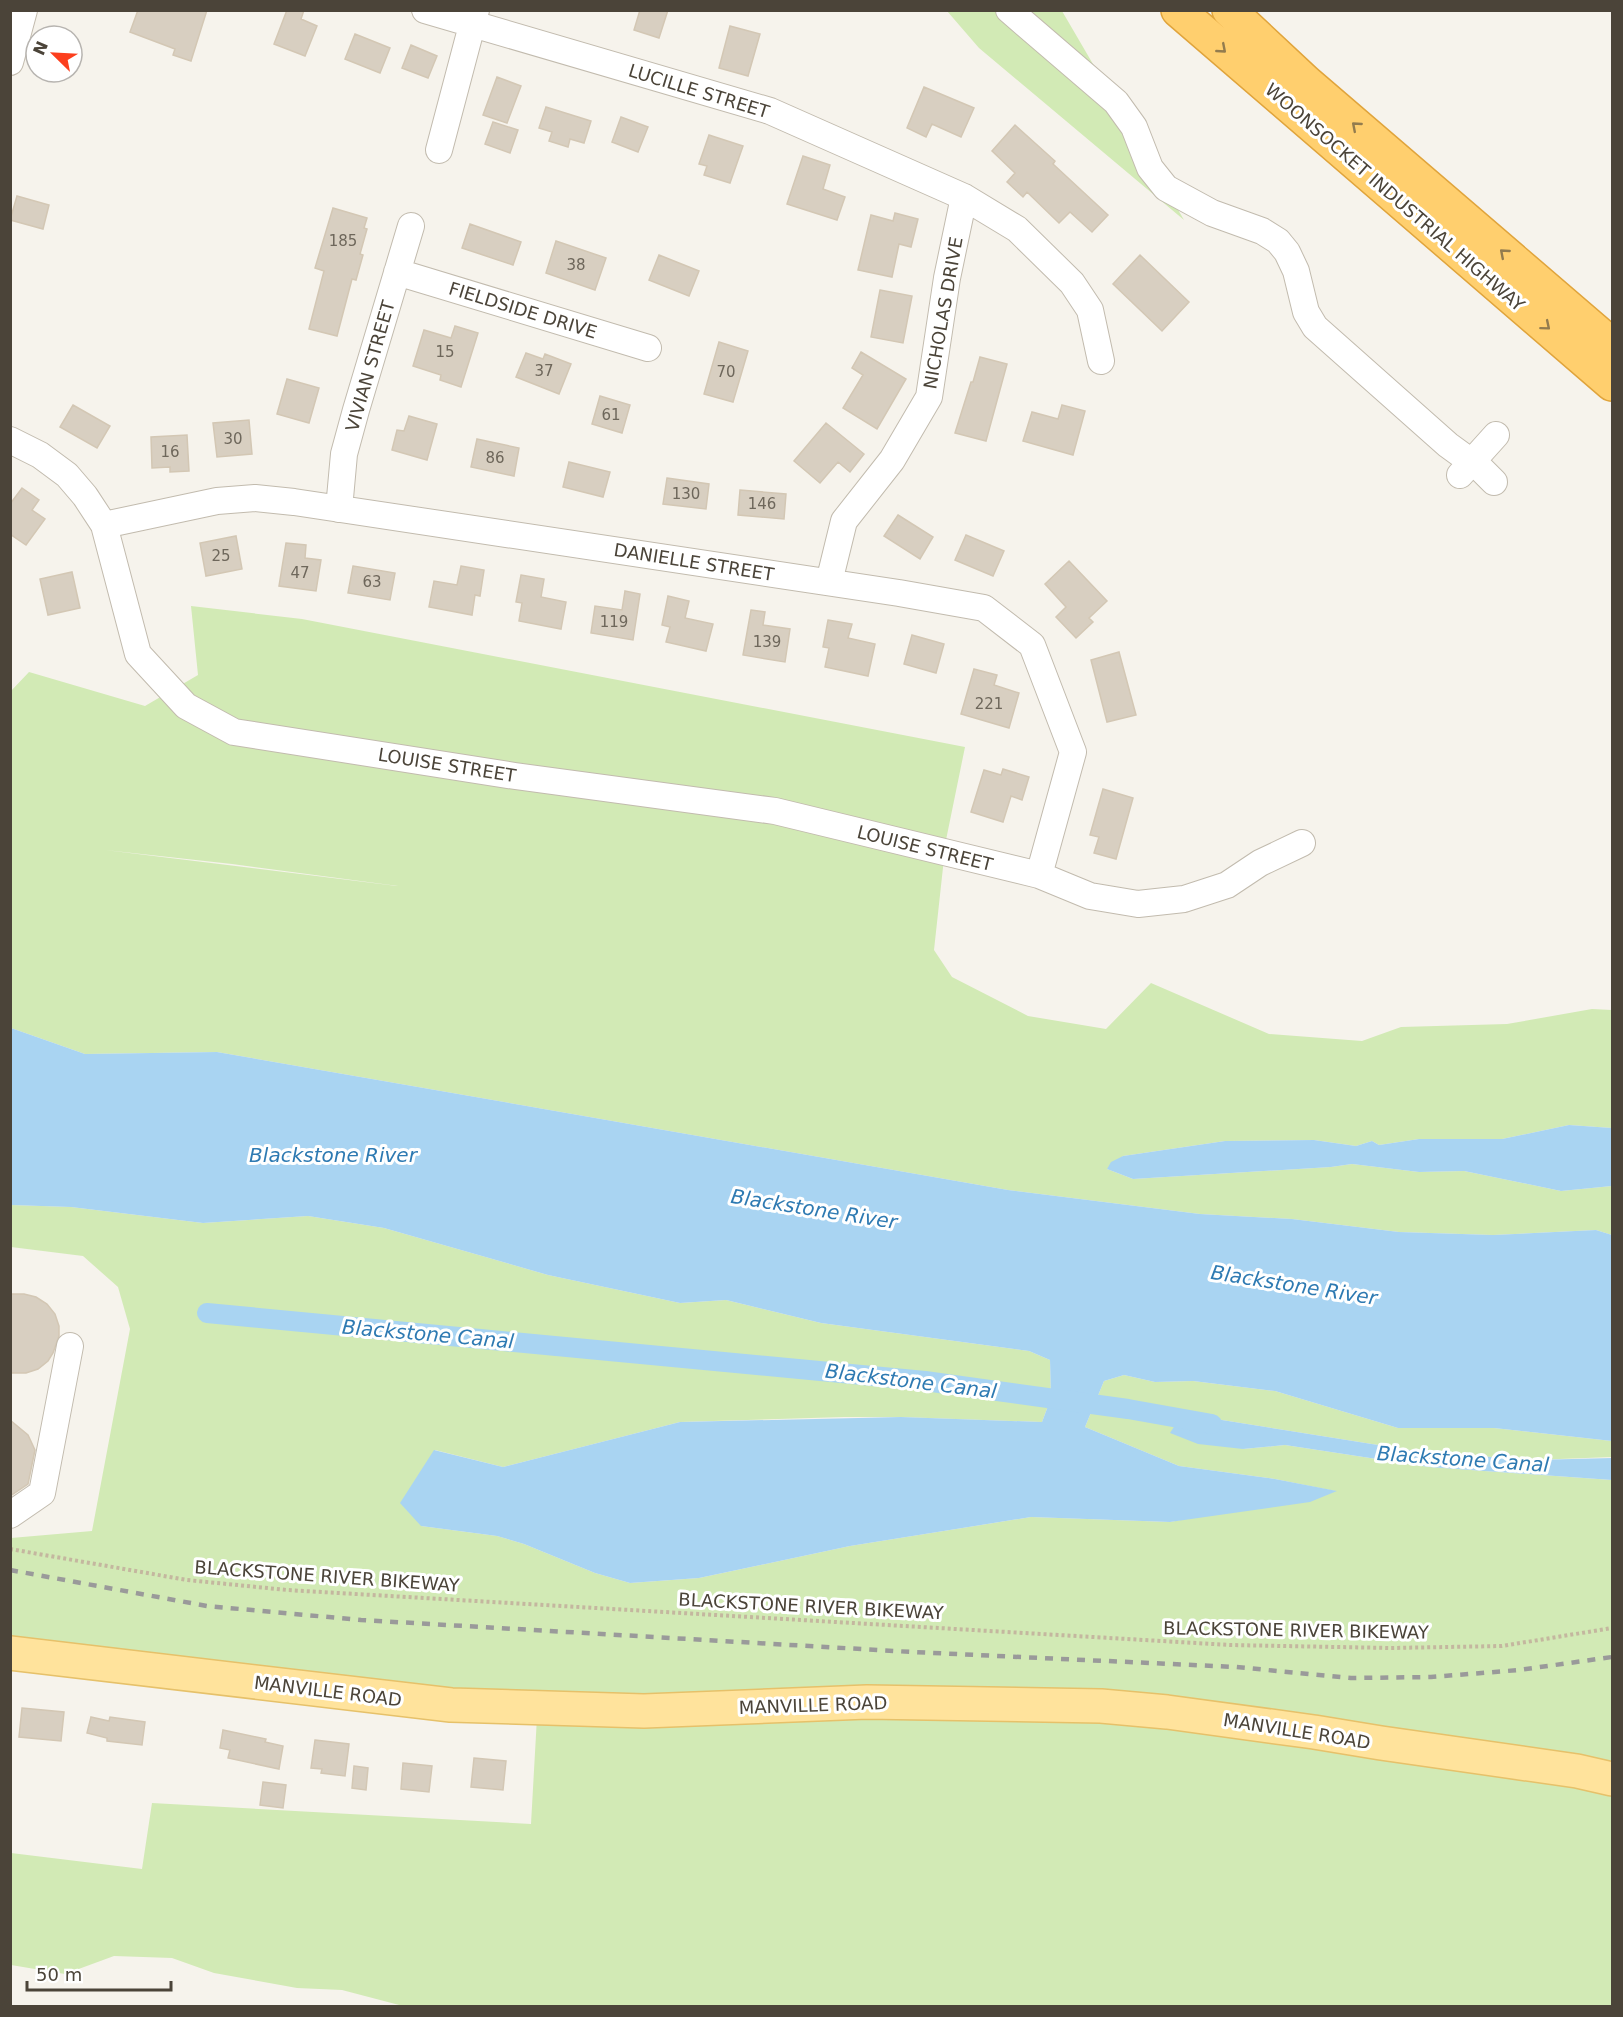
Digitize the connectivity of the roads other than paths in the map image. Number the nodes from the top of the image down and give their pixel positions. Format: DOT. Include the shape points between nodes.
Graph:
graph roads {
  1 [pos="24,10"];
  2 [pos="425,10"];
  3 [pos="1009,10"];
  4 [pos="1178,10"];
  5 [pos="1229,10"];
  6 [pos="474,18"];
  7 [pos="10,62"];
  8 [pos="439,150"];
  9 [pos="964,197"];
  10 [pos="411,226"];
  11 [pos="397,272"];
  12 [pos="1612,345"];
  13 [pos="648,348"];
  14 [pos="1101,361"];
  15 [pos="1612,384"];
  16 [pos="1496,435"];
  17 [pos="10,441"];
  18 [pos="1465,468"];
  19 [pos="1494,482"];
  20 [pos="339,509"];
  21 [pos="104,525"];
  22 [pos="829,582"];
  23 [pos="1302,843"];
  24 [pos="1039,875"];
  25 [pos="70,1346"];
  26 [pos="10,1515"];
  27 [pos="10,1653"];
  28 [pos="1612,1779"];
  1 -- 7 [label="street"];
  2 -- 6 [label="street, LUCILLE STREET"];
  3 -- 18 [label="street" via="1116,102 1134,127 1150,168 1166,188 1278,241 1296,271 1306,312 1315,327"];
  4 -- 15 [label="highway, WOONSOCKET INDUSTRIAL HIGHWAY, one-way"];
  12 -- 5 [label="highway, WOONSOCKET INDUSTRIAL HIGHWAY, one-way" via="1306,82"];
  6 -- 8 [label="street"];
  6 -- 9 [label="street, LUCILLE STREET" via="770,111"];
  9 -- 14 [label="street, LUCILLE STREET" via="1017,229 1072,283 1090,310"];
  9 -- 22 [label="street, NICHOLAS DRIVE" via="929,397 892,460 844,521"];
  10 -- 11 [label="street, VIVIAN STREET"];
  11 -- 13 [label="street, FIELDSIDE DRIVE"];
  11 -- 20 [label="street, VIVIAN STREET" via="344,454"];
  16 -- 18 [label="street"];
  17 -- 21 [label="street, LOUISE STREET" via="40,455 67,475"];
  18 -- 19 [label="street" via="1486,473"];
  20 -- 21 [label="street, DANIELLE STREET" via="255,498 217,501"];
  20 -- 22 [label="street, DANIELLE STREET"];
  21 -- 24 [label="street, LOUISE STREET" via="138,654 186,706 234,732 775,812"];
  22 -- 24 [label="street, DANIELLE STREET" via="984,608 1032,645 1073,752"];
  23 -- 24 [label="street, LOUISE STREET" via="1260,863 1227,885 1184,899 1138,904 1090,896"];
  25 -- 26 [label="street" via="42,1493"];
  27 -- 28 [label="main road, MANVILLE ROAD" via="450,1705 644,1711 867,1701 1101,1706 1303,1730"];
}
